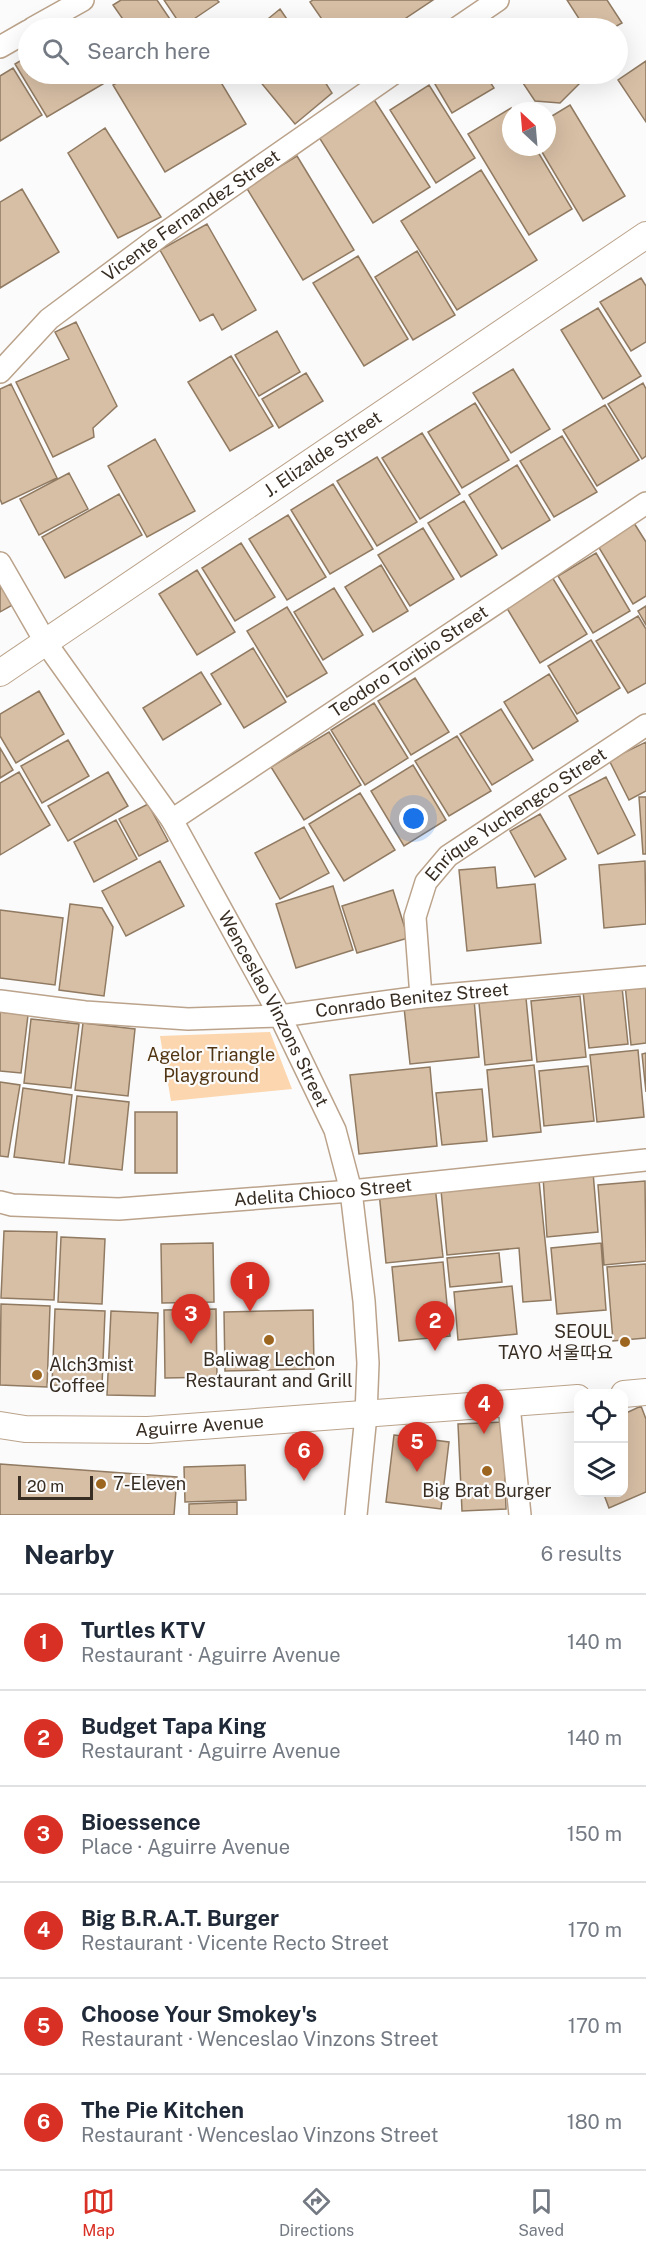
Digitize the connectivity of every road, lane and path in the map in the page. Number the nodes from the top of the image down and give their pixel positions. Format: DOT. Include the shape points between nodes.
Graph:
graph roads {
  1 [pos="83,0"];
  2 [pos="498,0"];
  3 [pos="51,18"];
  4 [pos="472,18"];
  5 [pos="18,37"];
  6 [pos="0,47"];
  7 [pos="379,84"];
  8 [pos="646,235"];
  9 [pos="0,372"];
  10 [pos="646,503"];
  11 [pos="0,563"];
  12 [pos="46,642"];
  13 [pos="0,674"];
  14 [pos="646,725"];
  15 [pos="172,820"];
  16 [pos="646,977"];
  17 [pos="421,997"];
  18 [pos="0,1001"];
  19 [pos="280,1016"];
  20 [pos="646,1160"];
  21 [pos="351,1191"];
  22 [pos="0,1202"];
  23 [pos="646,1392"];
  24 [pos="628,1394"];
  25 [pos="574,1398"];
  26 [pos="509,1405"];
  27 [pos="366,1414"];
  28 [pos="0,1425"];
  29 [pos="356,1515"];
  30 [pos="520,1515"];
  1 -- 3 [label="street"];
  2 -- 4 [label="street"];
  5 -- 6 [label="street"];
  7 -- 9 [label="street, Vicente Fernandez Street" via="49,319"];
  8 -- 12 [label="street, J. Elizalde Street"];
  10 -- 15 [label="street, Teodoro Toribio Street"];
  11 -- 12 [label="street, Wenceslao Vinzons Street"];
  12 -- 13 [label="street, J. Elizalde Street"];
  12 -- 15 [label="street, Wenceslao Vinzons Street"];
  14 -- 17 [label="street, Enrique Yuchengco Street" via="448,856 426,882 415,917"];
  15 -- 19 [label="street, Wenceslao Vinzons Street"];
  16 -- 17 [label="street, Conrado Benitez Street"];
  17 -- 19 [label="street, Conrado Benitez Street"];
  18 -- 19 [label="street, Conrado Benitez Street" via="188,1020"];
  19 -- 21 [label="street, Wenceslao Vinzons Street" via="334,1130"];
  20 -- 21 [label="street, Adelita Chioco Street"];
  21 -- 22 [label="street, Adelita Chioco Street" via="119,1209"];
  21 -- 27 [label="street, Wenceslao Vinzons Street" via="364,1301"];
  23 -- 24 [label="street"];
  25 -- 26 [label="street, Aguirre Avenue"];
  26 -- 27 [label="street, Aguirre Avenue"];
  26 -- 30 [label="street"];
  27 -- 28 [label="street, Aguirre Avenue" via="148,1430 25,1429"];
  27 -- 29 [label="street, Wenceslao Vinzons Street"];
}
